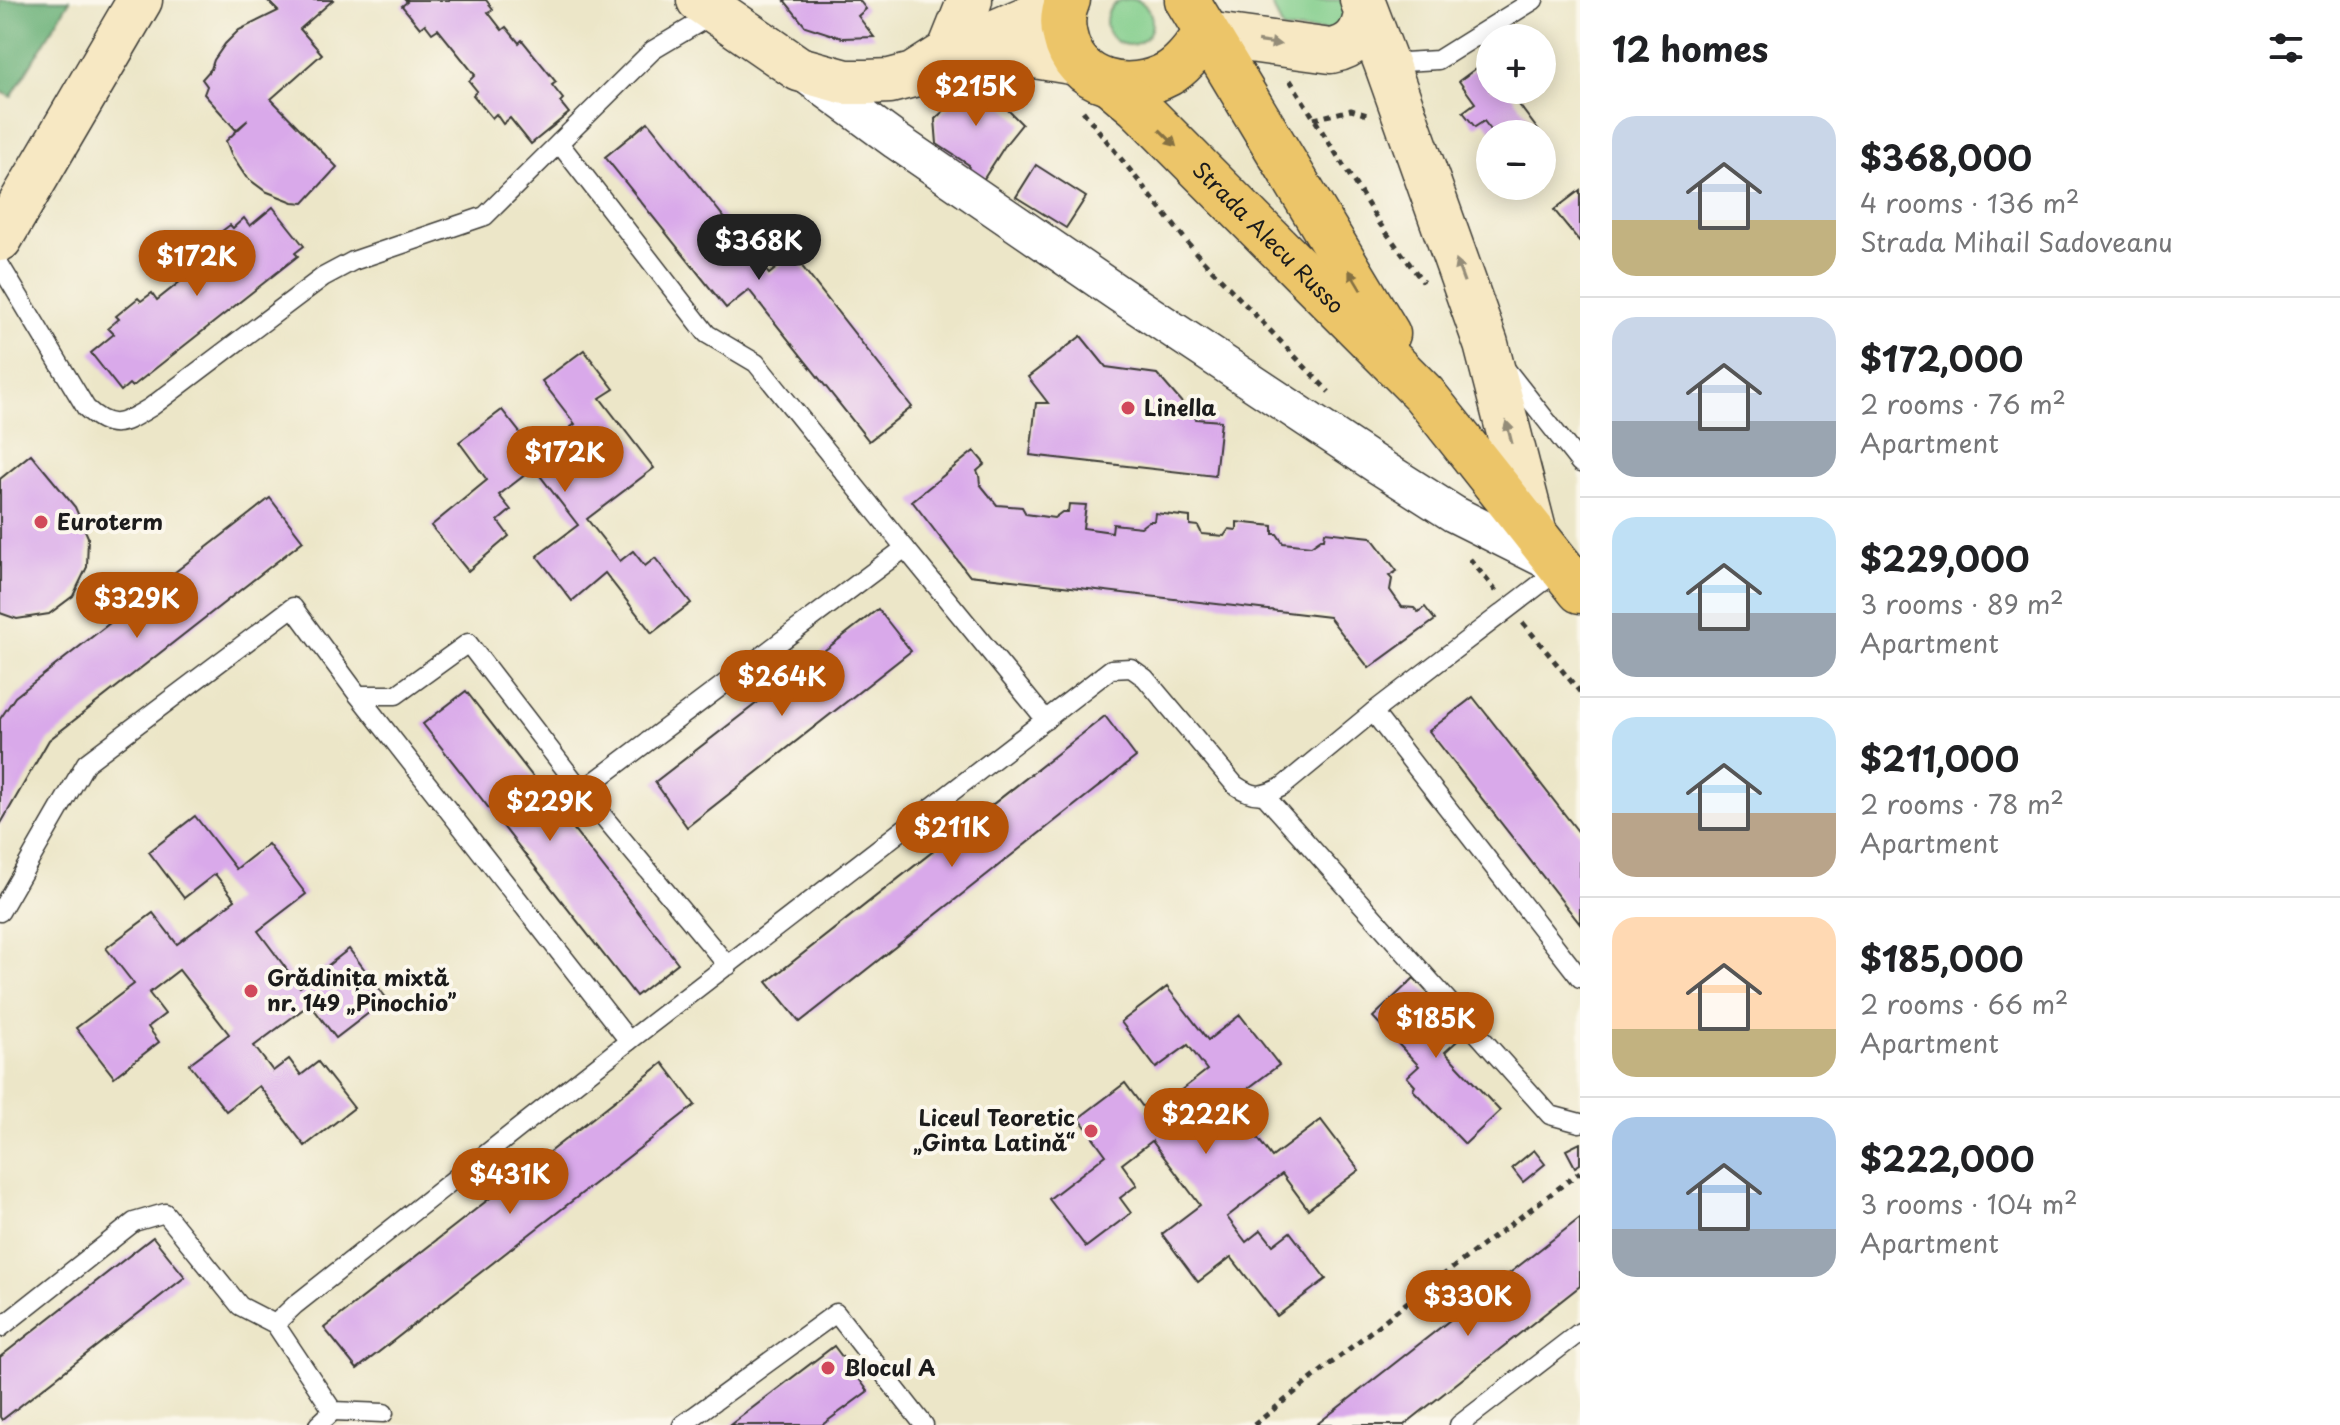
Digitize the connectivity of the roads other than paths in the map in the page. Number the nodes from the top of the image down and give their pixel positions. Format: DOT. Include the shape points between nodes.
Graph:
graph roads {
  1 [pos="140,0"];
  2 [pos="970,0"];
  3 [pos="1534,0"];
  4 [pos="708,6"];
  5 [pos="1364,6"];
  6 [pos="1197,17"];
  7 [pos="1070,36"];
  8 [pos="1331,51"];
  9 [pos="949,52"];
  10 [pos="1386,63"];
  11 [pos="799,69"];
  12 [pos="559,143"];
  13 [pos="0,239"];
  14 [pos="0,265"];
  15 [pos="1486,344"];
  16 [pos="1424,394"];
  17 [pos="1580,463"];
  18 [pos="905,548"];
  19 [pos="1564,565"];
  20 [pos="358,695"];
  21 [pos="1373,712"];
  22 [pos="1046,720"];
  23 [pos="582,791"];
  24 [pos="1265,796"];
  25 [pos="0,912"];
  26 [pos="728,966"];
  27 [pos="1580,978"];
  28 [pos="629,1041"];
  29 [pos="1580,1123"];
  30 [pos="275,1324"];
  31 [pos="0,1328"];
  32 [pos="1580,1332"];
  33 [pos="333,1411"];
  34 [pos="384,1413"];
  35 [pos="318,1425"];
  36 [pos="682,1425"];
  37 [pos="924,1425"];
  38 [pos="1459,1425"];
  1 -- 13 [label="main road"];
  2 -- 9 [label="main road"];
  3 -- 10 [label="lane" via="1438,60"];
  4 -- 11 [label="main road"];
  4 -- 12 [label="lane" via="653,50"];
  5 -- 8 [label="main road" via="1361,34 1343,49"];
  5 -- 10 [label="main road"];
  6 -- 7 [label="main road" via="1188,57 1172,72 1131,86"];
  6 -- 8 [label="main road, one-way"];
  16 -- 6 [label="main road, Strada Alecu Russo, one-way"];
  7 -- 9 [label="main road"];
  7 -- 9 [label="main road" via="998,50"];
  7 -- 16 [label="main road, Strada Alecu Russo, one-way"];
  8 -- 10 [label="main road"];
  9 -- 11 [label="main road" via="913,75 890,81 846,82"];
  15 -- 10 [label="main road, one-way"];
  11 -- 19 [label="street" via="1027,231 1377,465 1454,514"];
  12 -- 14 [label="lane" via="485,216 353,261 323,277 123,423 98,420 86,408"];
  12 -- 18 [label="lane" via="707,334 756,363"];
  15 -- 17 [label="lane"];
  19 -- 15 [label="main road, one-way"];
  16 -- 19 [label="main road, Strada Alecu Russo"];
  18 -- 22 [label="lane"];
  18 -- 23 [label="lane"];
  19 -- 21 [label="lane"];
  20 -- 23 [label="lane" via="396,695 468,643"];
  20 -- 25 [label="lane" via="293,607 86,763"];
  20 -- 28 [label="lane"];
  21 -- 24 [label="lane"];
  21 -- 27 [label="lane"];
  22 -- 24 [label="lane" via="1111,669 1131,668 1235,785"];
  22 -- 26 [label="lane"];
  23 -- 26 [label="lane"];
  24 -- 29 [label="lane" via="1550,1115"];
  26 -- 28 [label="lane"];
  28 -- 30 [label="lane"];
  30 -- 31 [label="lane" via="240,1306 165,1213 134,1222"];
  30 -- 33 [label="lane"];
  32 -- 38 [label="lane"];
  33 -- 34 [label="lane"];
  33 -- 35 [label="lane"];
  36 -- 37 [label="lane" via="836,1313"];
}
